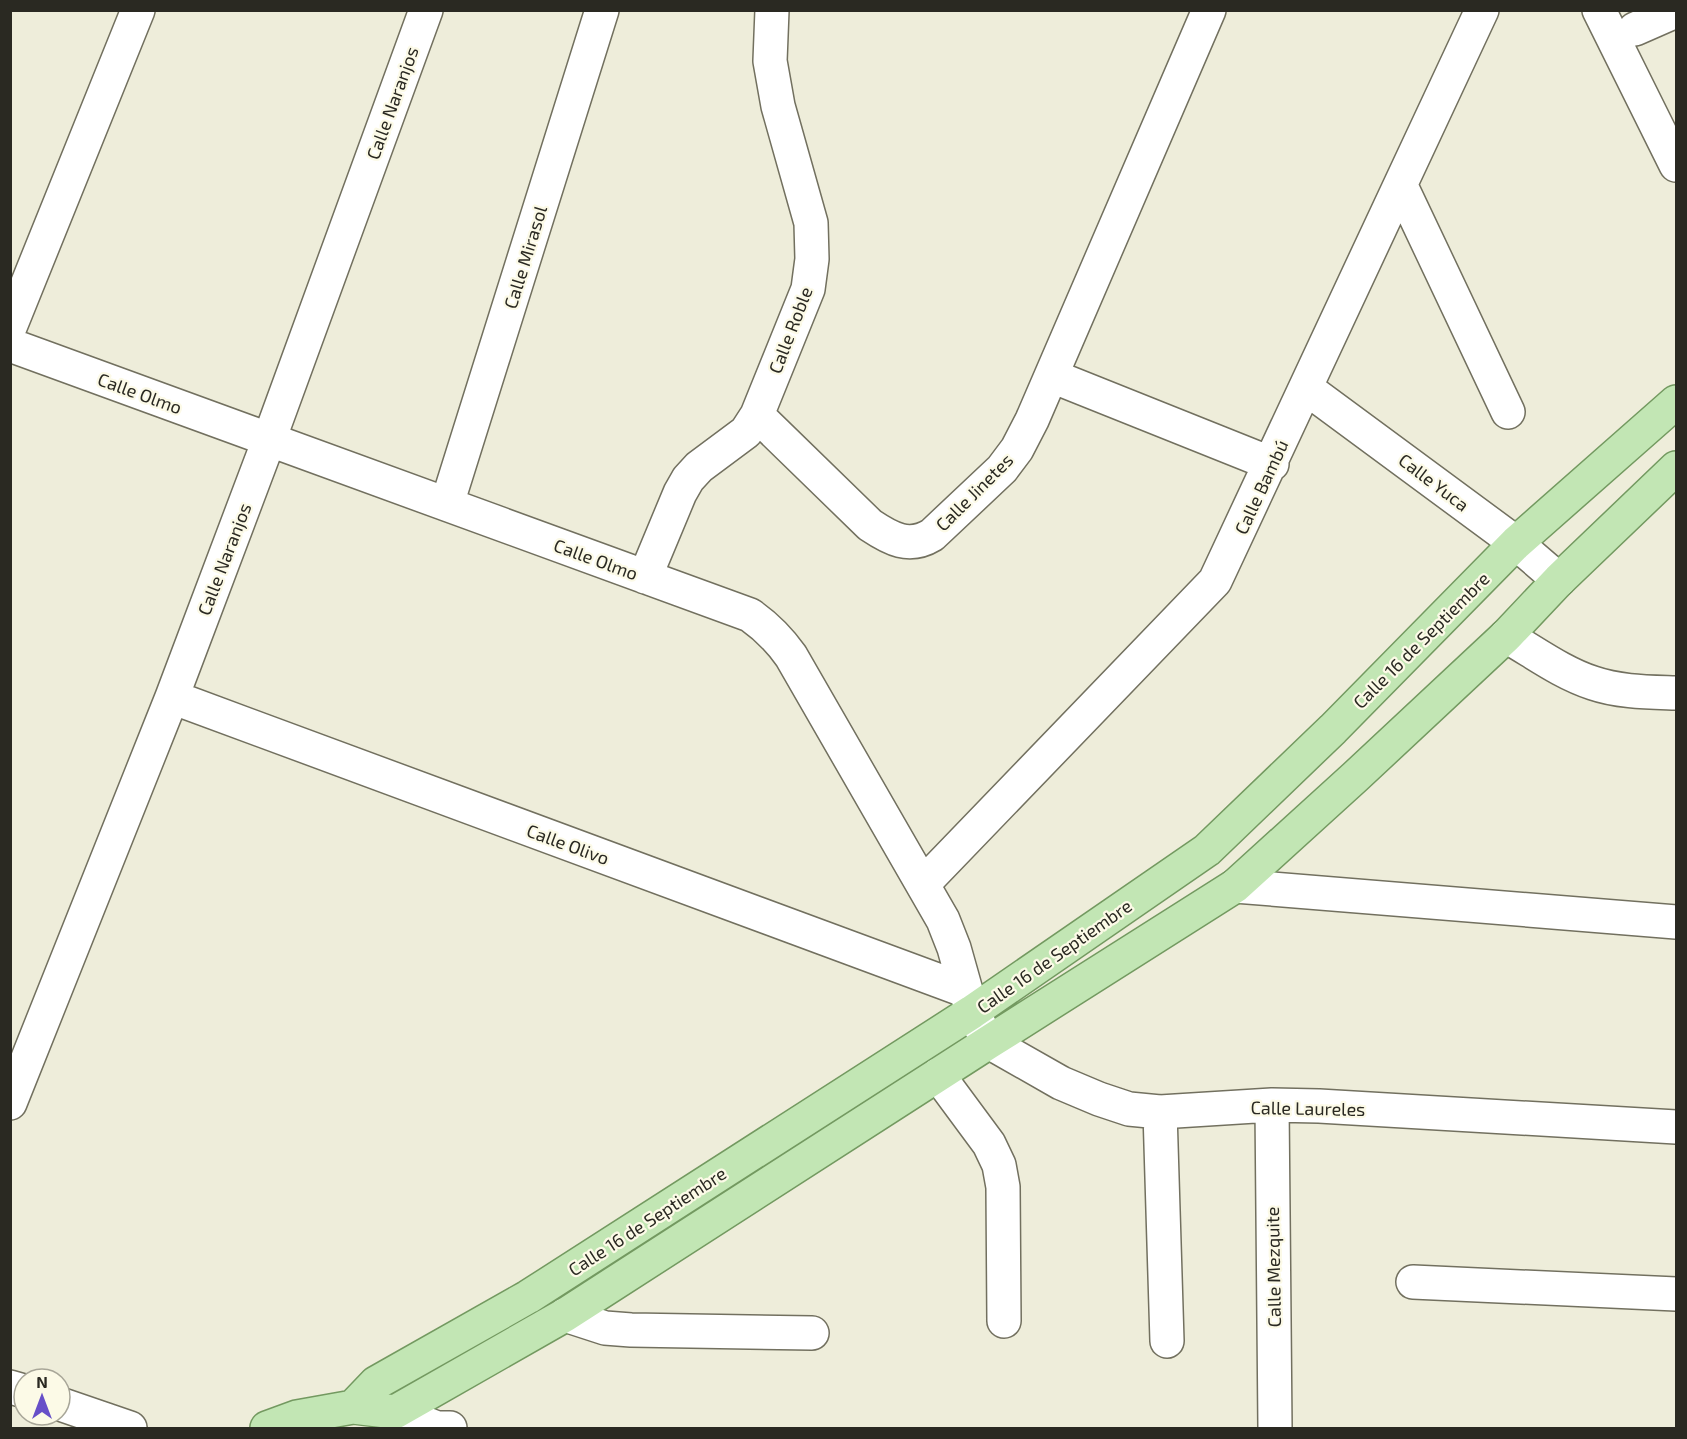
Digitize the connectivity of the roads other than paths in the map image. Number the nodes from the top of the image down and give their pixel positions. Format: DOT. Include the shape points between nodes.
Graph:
graph roads {
  1 [pos="138,10"];
  2 [pos="426,10"];
  3 [pos="603,10"];
  4 [pos="772,10"];
  5 [pos="1209,10"];
  6 [pos="1482,10"];
  7 [pos="1599,10"];
  8 [pos="1677,11"];
  9 [pos="1635,29"];
  10 [pos="1677,165"];
  11 [pos="1401,186"];
  12 [pos="10,327"];
  13 [pos="10,345"];
  14 [pos="1052,376"];
  15 [pos="1306,388"];
  16 [pos="1677,402"];
  17 [pos="1508,412"];
  18 [pos="757,415"];
  19 [pos="269,440"];
  20 [pos="1272,464"];
  21 [pos="1677,468"];
  22 [pos="447,504"];
  23 [pos="1516,543"];
  24 [pos="645,577"];
  25 [pos="1559,580"];
  26 [pos="1506,636"];
  27 [pos="1677,693"];
  28 [pos="172,698"];
  29 [pos="923,884"];
  30 [pos="1235,886"];
  31 [pos="1677,922"];
  32 [pos="968,1001"];
  33 [pos="989,1042"];
  34 [pos="938,1075"];
  35 [pos="10,1102"];
  36 [pos="1272,1105"];
  37 [pos="1160,1112"];
  38 [pos="1677,1127"];
  39 [pos="1413,1282"];
  40 [pos="1677,1294"];
  41 [pos="565,1315"];
  42 [pos="1004,1321"];
  43 [pos="812,1333"];
  44 [pos="1167,1341"];
  45 [pos="72,1408"];
  46 [pos="395,1412"];
  47 [pos="350,1418"];
  48 [pos="130,1428"];
  49 [pos="267,1428"];
  50 [pos="450,1428"];
  51 [pos="1275,1428"];
  1 -- 12 [label="street"];
  2 -- 19 [label="street, Calle Naranjos"];
  3 -- 22 [label="street, Calle Mirasol"];
  4 -- 18 [label="street, Calle Roble" via="770,61 778,106 811,223 812,259 808,289"];
  5 -- 14 [label="street, Calle Jinetes"];
  6 -- 11 [label="street, Calle Bambú"];
  7 -- 10 [label="street"];
  8 -- 9 [label="street"];
  11 -- 15 [label="street, Calle Bambú"];
  11 -- 17 [label="street"];
  13 -- 19 [label="street, Calle Olmo"];
  14 -- 18 [label="street, Calle Jinetes" via="1017,448 1002,469 922,541 902,542 870,525"];
  14 -- 20 [label="street"];
  15 -- 20 [label="street, Calle Bambú"];
  15 -- 23 [label="street, Calle Yuca"];
  16 -- 23 [label="main road, Calle 16 de Septiembre"];
  18 -- 24 [label="street, Calle Roble" via="746,432 688,479"];
  19 -- 22 [label="street, Calle Olmo"];
  19 -- 28 [label="street, Calle Naranjos"];
  20 -- 29 [label="street, Calle Bambú" via="1215,581"];
  21 -- 25 [label="main road, Calle 16 de Septiembre"];
  22 -- 24 [label="street, Calle Olmo"];
  23 -- 25 [label="street, Calle Yuca"];
  23 -- 32 [label="main road, Calle 16 de Septiembre" via="1333,729 1206,850"];
  24 -- 29 [label="street, Calle Olmo" via="750,615 779,639"];
  25 -- 26 [label="main road, Calle 16 de Septiembre"];
  26 -- 27 [label="street" via="1592,683 1616,689"];
  26 -- 30 [label="main road, Calle 16 de Septiembre"];
  28 -- 32 [label="street, Calle Olivo"];
  28 -- 35 [label="street, Calle Naranjos"];
  29 -- 32 [label="street, Calle Olmo" via="954,948"];
  30 -- 31 [label="street"];
  30 -- 33 [label="main road, Calle 16 de Septiembre"];
  32 -- 33 [label="street"];
  32 -- 47 [label="main road, Calle 16 de Septiembre" via="528,1297 376,1383"];
  33 -- 34 [label="main road, Calle 16 de Septiembre"];
  33 -- 37 [label="street, Calle Laureles" via="1061,1083 1099,1099 1129,1109"];
  34 -- 41 [label="main road, Calle 16 de Septiembre"];
  34 -- 42 [label="street" via="989,1144 999,1166 1003,1188"];
  36 -- 37 [label="street, Calle Laureles"];
  36 -- 38 [label="street, Calle Laureles"];
  36 -- 51 [label="street, Calle Mezquite"];
  37 -- 44 [label="street"];
  39 -- 40 [label="street"];
  41 -- 43 [label="street" via="622,1330"];
  41 -- 46 [label="main road, Calle 16 de Septiembre"];
  45 -- 48 [label="street"];
  46 -- 47 [label="main road"];
  46 -- 50 [label="street" via="437,1428"];
  47 -- 49 [label="main road" via="297,1417"];
}
